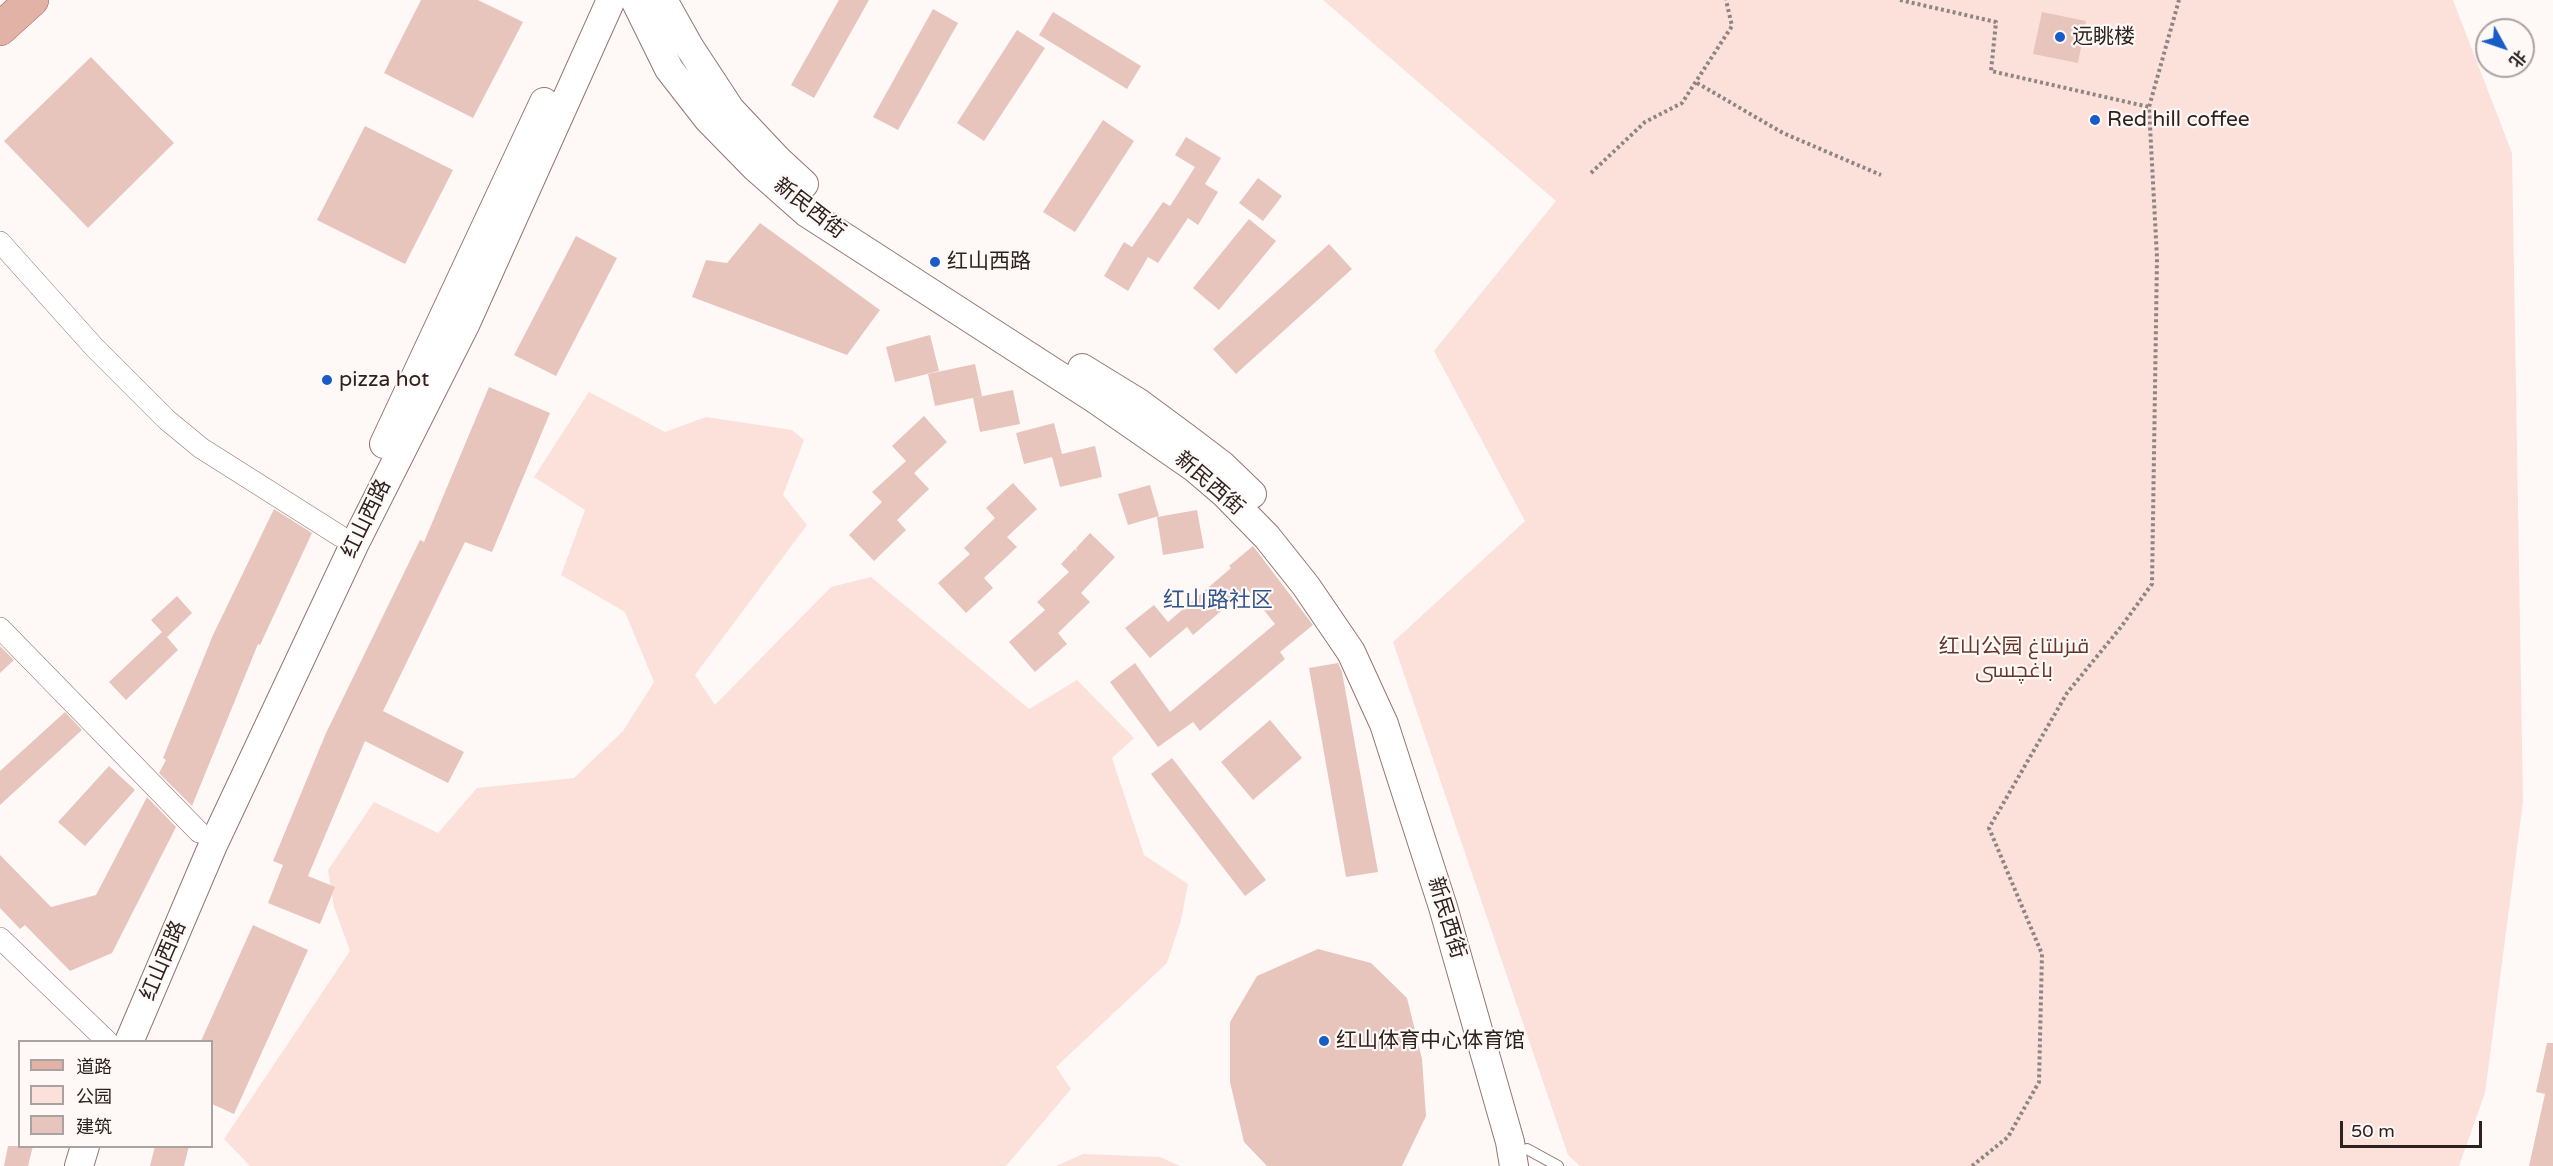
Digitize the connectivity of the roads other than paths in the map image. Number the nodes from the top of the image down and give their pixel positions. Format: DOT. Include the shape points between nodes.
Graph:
graph roads {
  1 [pos="32,0"];
  2 [pos="592,0"];
  3 [pos="611,0"];
  4 [pos="636,0"];
  5 [pos="663,0"];
  6 [pos="0,29"];
  7 [pos="0,242"];
  8 [pos="340,536"];
  9 [pos="0,628"];
  10 [pos="199,832"];
  11 [pos="0,938"];
  12 [pos="109,1040"];
  13 [pos="110,1040"];
  14 [pos="129,1040"];
  15 [pos="68,1148"];
  16 [pos="84,1148"];
  17 [pos="1524,1160"];
  18 [pos="62,1166"];
  19 [pos="79,1166"];
  20 [pos="1558,1166"];
  1 -- 6 [label="main road"];
  2 -- 8 [label="main road, 红山西路"];
  3 -- 14 [label="main road, 红山西路" via="465,325 354,545 213,845"];
  4 -- 17 [label="main road, 新民西街" via="669,69 708,119 807,213 1176,455 1268,537 1306,586 1351,652 1383,724 1443,907 1510,1142"];
  5 -- 17 [label="main road, 新民西街" via="730,109 831,208 1139,403 1223,466 1255,497 1341,602 1380,673 1405,734 1475,946"];
  7 -- 8 [label="street" via="94,347 167,420 201,448"];
  8 -- 10 [label="main road, 红山西路"];
  9 -- 10 [label="street"];
  10 -- 13 [label="main road, 红山西路"];
  11 -- 12 [label="street"];
  15 -- 18 [label="main road"];
  16 -- 19 [label="main road"];
  17 -- 20 [label="lane"];
}
